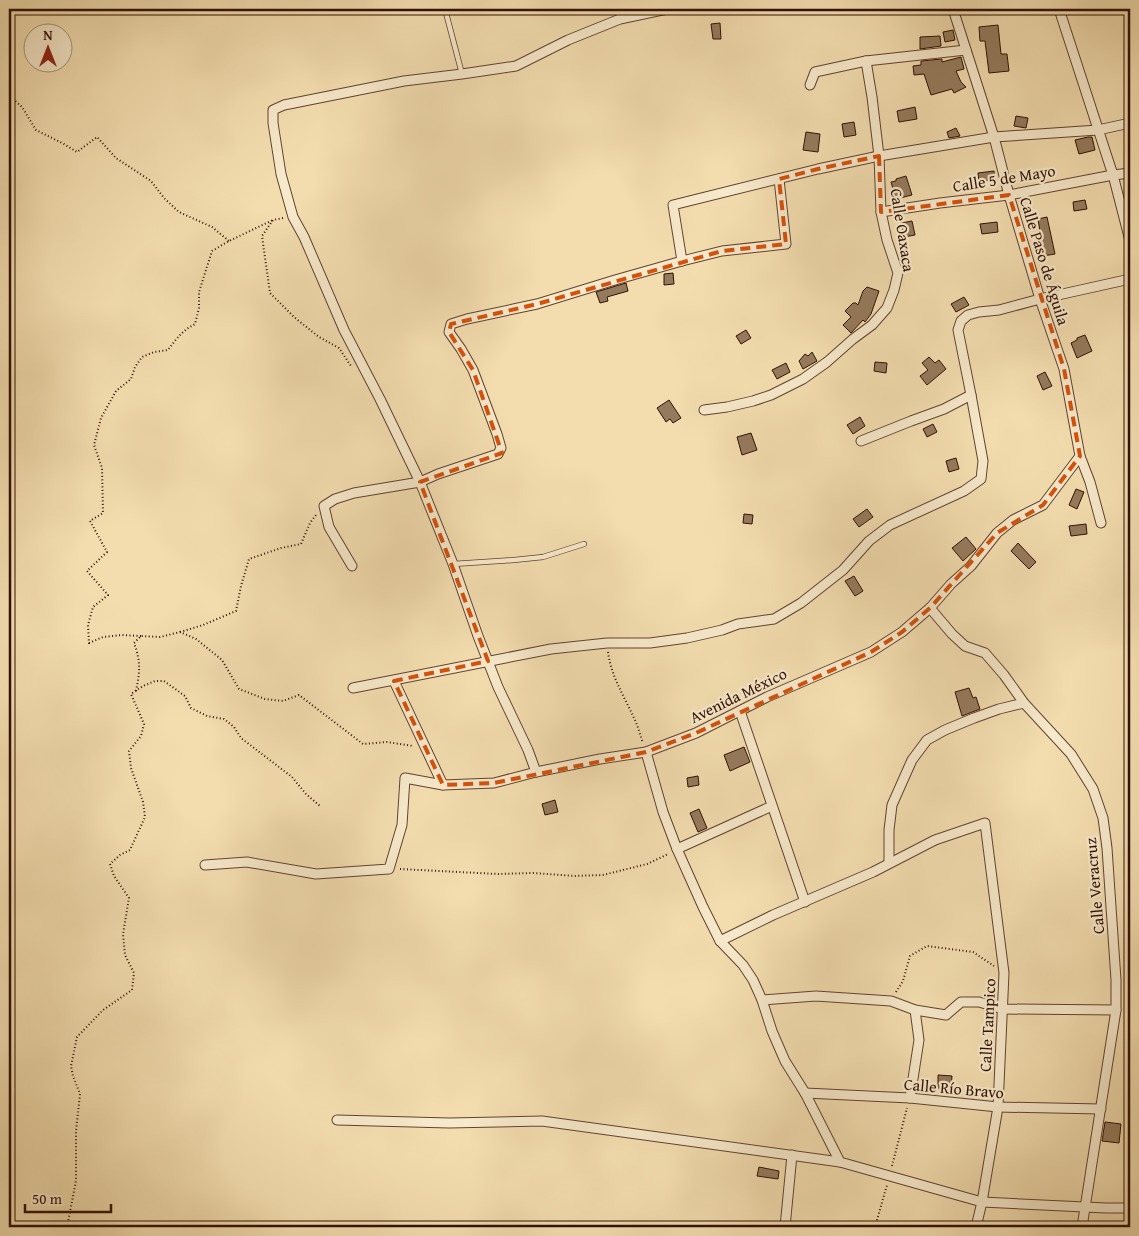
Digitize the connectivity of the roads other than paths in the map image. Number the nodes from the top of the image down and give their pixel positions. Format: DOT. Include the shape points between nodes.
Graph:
graph roads {
  1 [pos="445,9"];
  2 [pos="667,9"];
  3 [pos="953,9"];
  4 [pos="1059,9"];
  5 [pos="966,50"];
  6 [pos="866,61"];
  7 [pos="462,74"];
  8 [pos="810,85"];
  9 [pos="1130,123"];
  10 [pos="1098,130"];
  11 [pos="994,137"];
  12 [pos="879,156"];
  13 [pos="1130,173"];
  14 [pos="1113,175"];
  15 [pos="779,179"];
  16 [pos="1008,195"];
  17 [pos="881,212"];
  18 [pos="1130,241"];
  19 [pos="682,261"];
  20 [pos="1130,279"];
  21 [pos="1040,299"];
  22 [pos="971,395"];
  23 [pos="704,410"];
  24 [pos="861,441"];
  25 [pos="1080,456"];
  26 [pos="420,482"];
  27 [pos="1101,523"];
  28 [pos="584,544"];
  29 [pos="453,564"];
  30 [pos="352,566"];
  31 [pos="930,608"];
  32 [pos="488,662"];
  33 [pos="394,681"];
  34 [pos="353,688"];
  35 [pos="1024,703"];
  36 [pos="740,711"];
  37 [pos="646,752"];
  38 [pos="536,772"];
  39 [pos="443,785"];
  40 [pos="772,806"];
  41 [pos="677,849"];
  42 [pos="889,863"];
  43 [pos="205,864"];
  44 [pos="805,902"];
  45 [pos="720,941"];
  46 [pos="762,1000"];
  47 [pos="1003,1009"];
  48 [pos="915,1010"];
  49 [pos="1116,1010"];
  50 [pos="805,1093"];
  51 [pos="910,1098"];
  52 [pos="998,1107"];
  53 [pos="1101,1109"];
  54 [pos="336,1120"];
  55 [pos="792,1155"];
  56 [pos="840,1162"];
  57 [pos="982,1202"];
  58 [pos="1085,1207"];
  59 [pos="1130,1208"];
  60 [pos="785,1227"];
  61 [pos="976,1227"];
  62 [pos="1082,1227"];
  1 -- 7 [label="lane"];
  2 -- 7 [label="street" via="620,19 516,66"];
  3 -- 5 [label="street, Calle Paso de Águila"];
  4 -- 10 [label="street"];
  5 -- 6 [label="street"];
  5 -- 11 [label="street, Calle Paso de Águila"];
  6 -- 8 [label="street" via="815,72"];
  6 -- 12 [label="street, Calle Oaxaca"];
  7 -- 26 [label="street" via="404,81 284,105 274,110 272,123 293,217 344,330"];
  9 -- 10 [label="street"];
  10 -- 11 [label="street"];
  10 -- 14 [label="street"];
  11 -- 12 [label="street"];
  11 -- 16 [label="street, Calle Paso de Águila"];
  12 -- 15 [label="street"];
  12 -- 17 [label="street, Calle Oaxaca"];
  13 -- 14 [label="street, Calle 5 de Mayo"];
  14 -- 16 [label="street, Calle 5 de Mayo"];
  14 -- 18 [label="street"];
  15 -- 19 [label="street" via="673,205"];
  15 -- 19 [label="street" via="786,244 722,251"];
  16 -- 17 [label="street, Calle 5 de Mayo"];
  16 -- 21 [label="street, Calle Paso de Águila"];
  17 -- 23 [label="street, Calle Oaxaca" via="898,273 887,308 872,325 803,379 753,401"];
  19 -- 26 [label="street" via="537,304 451,324 449,332 473,370 501,448 498,454"];
  20 -- 21 [label="street"];
  21 -- 22 [label="street" via="968,315 961,321 958,330"];
  21 -- 25 [label="street, Calle Paso de Águila" via="1064,369"];
  22 -- 24 [label="street"];
  22 -- 32 [label="street" via="983,461 981,479 964,491 890,525 869,540 843,570 800,603 774,618 687,638 650,643 607,643"];
  25 -- 27 [label="street, Calle Paso de Águila"];
  25 -- 31 [label="street, Avenida México" via="1043,505 1012,520 997,533 971,566"];
  26 -- 29 [label="street"];
  26 -- 30 [label="street" via="354,492 324,506 329,527"];
  28 -- 29 [label="lane" via="543,557"];
  29 -- 32 [label="street"];
  31 -- 35 [label="street, Calle Veracruz" via="965,646 985,653"];
  31 -- 36 [label="street, Avenida México" via="871,652"];
  32 -- 33 [label="street"];
  32 -- 38 [label="street"];
  33 -- 34 [label="street"];
  33 -- 39 [label="street"];
  35 -- 42 [label="street" via="974,718 927,740 912,760 892,805 888,830"];
  35 -- 49 [label="street, Calle Veracruz" via="1071,754 1093,789 1103,818"];
  36 -- 37 [label="street, Avenida México" via="696,733"];
  36 -- 40 [label="street"];
  37 -- 38 [label="street, Avenida México"];
  37 -- 41 [label="street"];
  38 -- 39 [label="street, Avenida México" via="494,783"];
  39 -- 43 [label="street, Avenida México" via="405,778 402,825 389,869 316,874 247,862"];
  40 -- 41 [label="street"];
  40 -- 44 [label="street"];
  41 -- 45 [label="street"];
  42 -- 44 [label="street"];
  42 -- 47 [label="street, Calle Tampico" via="935,840 985,823 1004,973"];
  44 -- 45 [label="street"];
  45 -- 46 [label="street" via="753,980"];
  46 -- 48 [label="street" via="816,996 891,1001"];
  46 -- 50 [label="street" via="785,1061"];
  47 -- 48 [label="street" via="979,1002 961,1002 946,1015"];
  47 -- 49 [label="street"];
  47 -- 52 [label="street, Calle Tampico"];
  48 -- 51 [label="street" via="919,1040"];
  49 -- 53 [label="street, Calle Veracruz"];
  50 -- 51 [label="street, Calle Río Bravo"];
  50 -- 56 [label="street"];
  51 -- 52 [label="street, Calle Río Bravo"];
  52 -- 53 [label="street, Calle Río Bravo"];
  52 -- 57 [label="street, Calle Tampico"];
  53 -- 58 [label="street, Calle Veracruz"];
  54 -- 55 [label="street" via="542,1121"];
  55 -- 56 [label="street"];
  55 -- 60 [label="street"];
  56 -- 57 [label="street"];
  57 -- 58 [label="street"];
  57 -- 61 [label="street, Calle Tampico"];
  58 -- 59 [label="street"];
  58 -- 62 [label="street, Calle Veracruz"];
}
